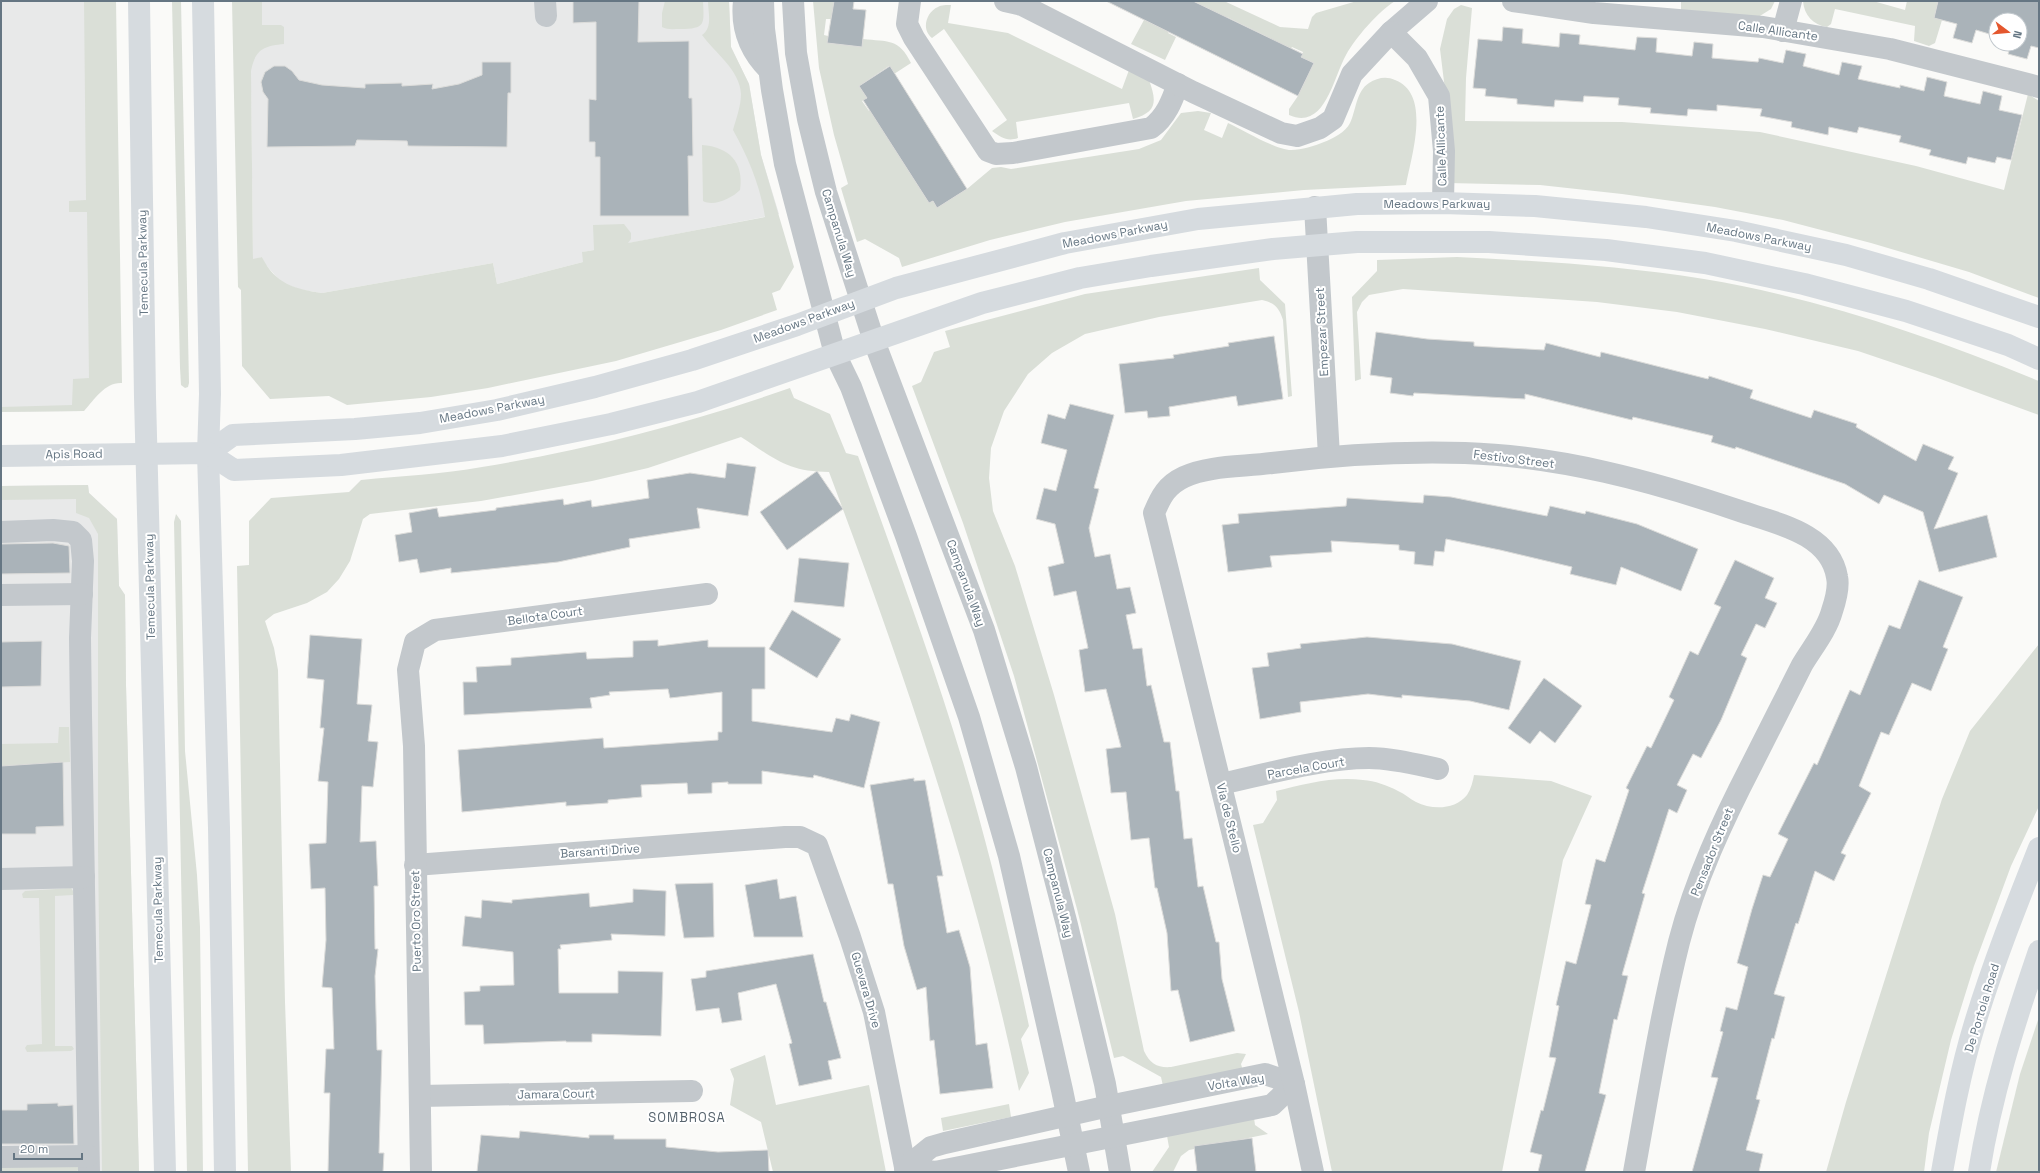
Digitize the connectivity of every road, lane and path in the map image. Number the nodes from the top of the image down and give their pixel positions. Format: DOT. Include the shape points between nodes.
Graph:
graph roads {
  1 [pos="139,1"];
  2 [pos="202,1"];
  3 [pos="744,1"];
  4 [pos="763,1"];
  5 [pos="793,1"];
  6 [pos="910,1"];
  7 [pos="1005,1"];
  8 [pos="1427,1"];
  9 [pos="1513,1"];
  10 [pos="1791,1"];
  11 [pos="1564,5"];
  12 [pos="1783,31"];
  13 [pos="1391,32"];
  14 [pos="770,71"];
  15 [pos="1178,84"];
  16 [pos="2039,87"];
  17 [pos="1443,203"];
  18 [pos="1316,208"];
  19 [pos="1318,245"];
  20 [pos="859,300"];
  21 [pos="825,315"];
  22 [pos="2039,316"];
  23 [pos="874,341"];
  24 [pos="835,354"];
  25 [pos="2039,359"];
  26 [pos="147,453"];
  27 [pos="208,453"];
  28 [pos="1,456"];
  29 [pos="1329,456"];
  30 [pos="1185,476"];
  31 [pos="1,532"];
  32 [pos="1828,553"];
  33 [pos="82,594"];
  34 [pos="707,594"];
  35 [pos="1,595"];
  36 [pos="408,670"];
  37 [pos="1438,769"];
  38 [pos="1221,784"];
  39 [pos="785,837"];
  40 [pos="2039,848"];
  41 [pos="415,865"];
  42 [pos="84,877"];
  43 [pos="1,879"];
  44 [pos="2039,951"];
  45 [pos="1294,1084"];
  46 [pos="692,1091"];
  47 [pos="420,1096"];
  48 [pos="1109,1106"];
  49 [pos="1067,1116"];
  50 [pos="1114,1136"];
  51 [pos="1073,1144"];
  52 [pos="1,1157"];
  53 [pos="89,1164"];
  54 [pos="906,1170"];
  55 [pos="164,1172"];
  56 [pos="225,1172"];
  57 [pos="421,1172"];
  58 [pos="1079,1172"];
  59 [pos="1120,1172"];
  60 [pos="1313,1172"];
  61 [pos="1634,1172"];
  62 [pos="1942,1172"];
  63 [pos="1979,1172"];
  1 -- 26 [label="main road, Temecula Parkway"];
  2 -- 27 [label="main road" via="210,386"];
  3 -- 14 [label="street" via="745,28 750,45 758,59"];
  4 -- 14 [label="street"];
  5 -- 20 [label="street, Campanula Way" via="796,53 808,119 826,192"];
  6 -- 15 [label="street" via="907,24 914,38 988,151 996,154 1151,128 1160,121 1171,104"];
  7 -- 15 [label="street" via="1022,5"];
  8 -- 13 [label="street"];
  9 -- 11 [label="street, Calle Allicante"];
  10 -- 12 [label="street"];
  11 -- 12 [label="street, Calle Allicante" via="1594,13 1763,27"];
  12 -- 16 [label="street, Calle Allicante" via="1890,49"];
  13 -- 15 [label="street" via="1352,74 1333,119 1320,128 1296,136 1281,133"];
  13 -- 17 [label="street, Calle Allicante" via="1417,58 1439,96 1444,151"];
  14 -- 21 [label="street" via="785,164"];
  17 -- 18 [label="main road, Meadows Parkway" via="1357,204"];
  17 -- 22 [label="main road, Meadows Parkway" via="1535,206 1646,217 1736,231 1846,255"];
  18 -- 19 [label="street, Empezar Street"];
  18 -- 20 [label="main road, Meadows Parkway" via="1198,219 1071,242 975,266"];
  19 -- 23 [label="main road" via="1150,266 1080,278 982,303"];
  19 -- 25 [label="main road" via="1357,242 1489,242 1606,250 1705,263 1804,284 1906,311"];
  19 -- 29 [label="street, Empezar Street"];
  20 -- 21 [label="main road, Meadows Parkway"];
  20 -- 23 [label="street, Campanula Way"];
  21 -- 24 [label="street"];
  21 -- 27 [label="main road, Meadows Parkway" via="692,360 595,387 497,410 420,423 233,435"];
  23 -- 24 [label="main road"];
  23 -- 48 [label="street, Campanula Way" via="986,638 1026,767 1067,925"];
  24 -- 27 [label="main road" via="698,402 611,424 502,446 341,465 234,470"];
  24 -- 49 [label="street" via="851,387 904,528 969,717 1009,856"];
  26 -- 27 [label="main road"];
  26 -- 28 [label="main road, Apis Road"];
  26 -- 55 [label="main road, Temecula Parkway"];
  27 -- 56 [label="main road" via="219,828"];
  29 -- 30 [label="street, Festivo Street" via="1218,468"];
  29 -- 32 [label="street, Festivo Street" via="1404,452 1467,453 1530,459 1593,470 1672,488 1769,521 1806,535"];
  30 -- 38 [label="street, Via de Stello" via="1164,491 1154,513"];
  31 -- 33 [label="street" via="73,532 81,540"];
  32 -- 61 [label="street, Pensador Street" via="1838,578 1832,614 1736,794 1707,860 1680,939"];
  33 -- 35 [label="street"];
  33 -- 42 [label="street" via="80,646"];
  34 -- 36 [label="street, Bellota Court" via="435,630 416,642"];
  36 -- 41 [label="street, Puerto Oro Street" via="414,746"];
  37 -- 38 [label="street, Parcela Court" via="1368,758 1322,763"];
  38 -- 45 [label="street, Via de Stello"];
  39 -- 41 [label="street, Barsanti Drive"];
  39 -- 54 [label="street, Guevara Drive" via="800,837 817,845 830,879 874,1012"];
  40 -- 62 [label="main road, De Portola Road" via="2007,927 1975,1024 1952,1117"];
  41 -- 47 [label="street, Puerto Oro Street"];
  42 -- 43 [label="street"];
  42 -- 53 [label="street"];
  44 -- 63 [label="main road" via="2010,1033 1986,1127"];
  45 -- 48 [label="street, Volta Way" via="1265,1074"];
  45 -- 50 [label="street" via="1272,1105"];
  45 -- 60 [label="street, Via de Stello"];
  46 -- 47 [label="street, Jamara Court"];
  47 -- 57 [label="street, Puerto Oro Street"];
  48 -- 49 [label="street, Volta Way"];
  48 -- 50 [label="street, Campanula Way"];
  49 -- 51 [label="street"];
  49 -- 54 [label="street, Volta Way" via="931,1147"];
  50 -- 51 [label="street"];
  50 -- 59 [label="street, Campanula Way"];
  51 -- 54 [label="street" via="935,1172"];
  51 -- 58 [label="street"];
  52 -- 53 [label="street"];
}
